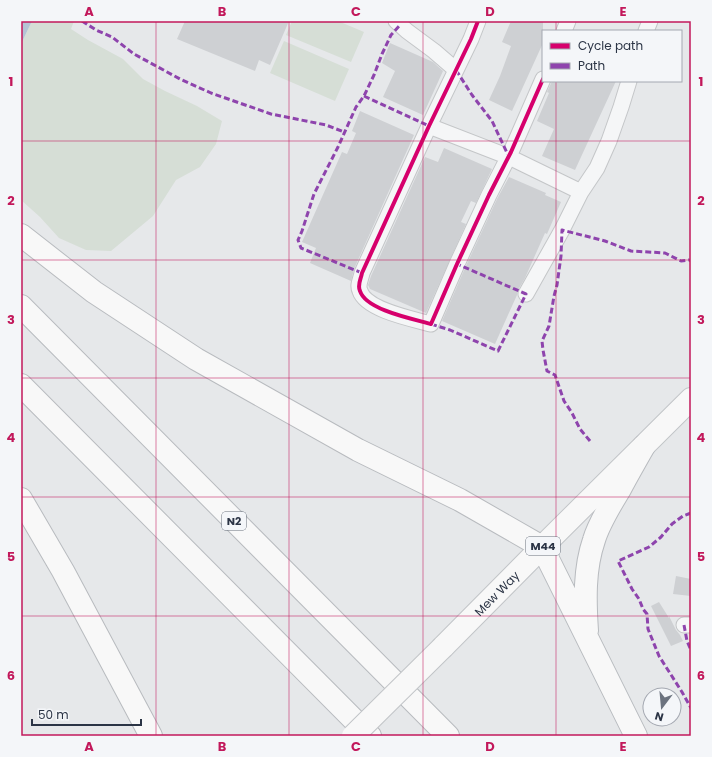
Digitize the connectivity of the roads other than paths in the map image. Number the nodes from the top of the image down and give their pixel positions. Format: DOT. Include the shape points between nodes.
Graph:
graph roads {
  1 [pos="396,21"];
  2 [pos="478,21"];
  3 [pos="456,70"];
  4 [pos="542,81"];
  5 [pos="629,82"];
  6 [pos="429,126"];
  7 [pos="509,157"];
  8 [pos="581,192"];
  9 [pos="21,235"];
  10 [pos="526,294"];
  11 [pos="21,306"];
  12 [pos="21,385"];
  13 [pos="691,399"];
  14 [pos="644,446"];
  15 [pos="21,498"];
  16 [pos="542,547"];
  17 [pos="587,638"];
  18 [pos="151,736"];
  19 [pos="353,736"];
  20 [pos="370,736"];
  21 [pos="448,736"];
  22 [pos="636,736"];
  1 -- 3 [label="street"];
  2 -- 3 [label="street"];
  3 -- 6 [label="street"];
  4 -- 7 [label="street"];
  5 -- 8 [label="street" via="609,141 597,168"];
  6 -- 7 [label="street"];
  6 -- 7 [label="street" via="362,273 359,285 359,291 369,303 396,315 431,324 460,257"];
  7 -- 8 [label="street"];
  8 -- 10 [label="street"];
  9 -- 16 [label="main road" via="94,292 196,359 358,450 460,500"];
  11 -- 21 [label="main road, N2"];
  12 -- 20 [label="main road"];
  13 -- 14 [label="main road, Mew Way / M44"];
  14 -- 16 [label="main road, Mew Way / M44"];
  14 -- 17 [label="main road" via="594,539 588,562 586,586"];
  15 -- 18 [label="main road"];
  16 -- 17 [label="main road"];
  16 -- 19 [label="main road, Mew Way / M44, bridge"];
  17 -- 22 [label="main road"];
}
